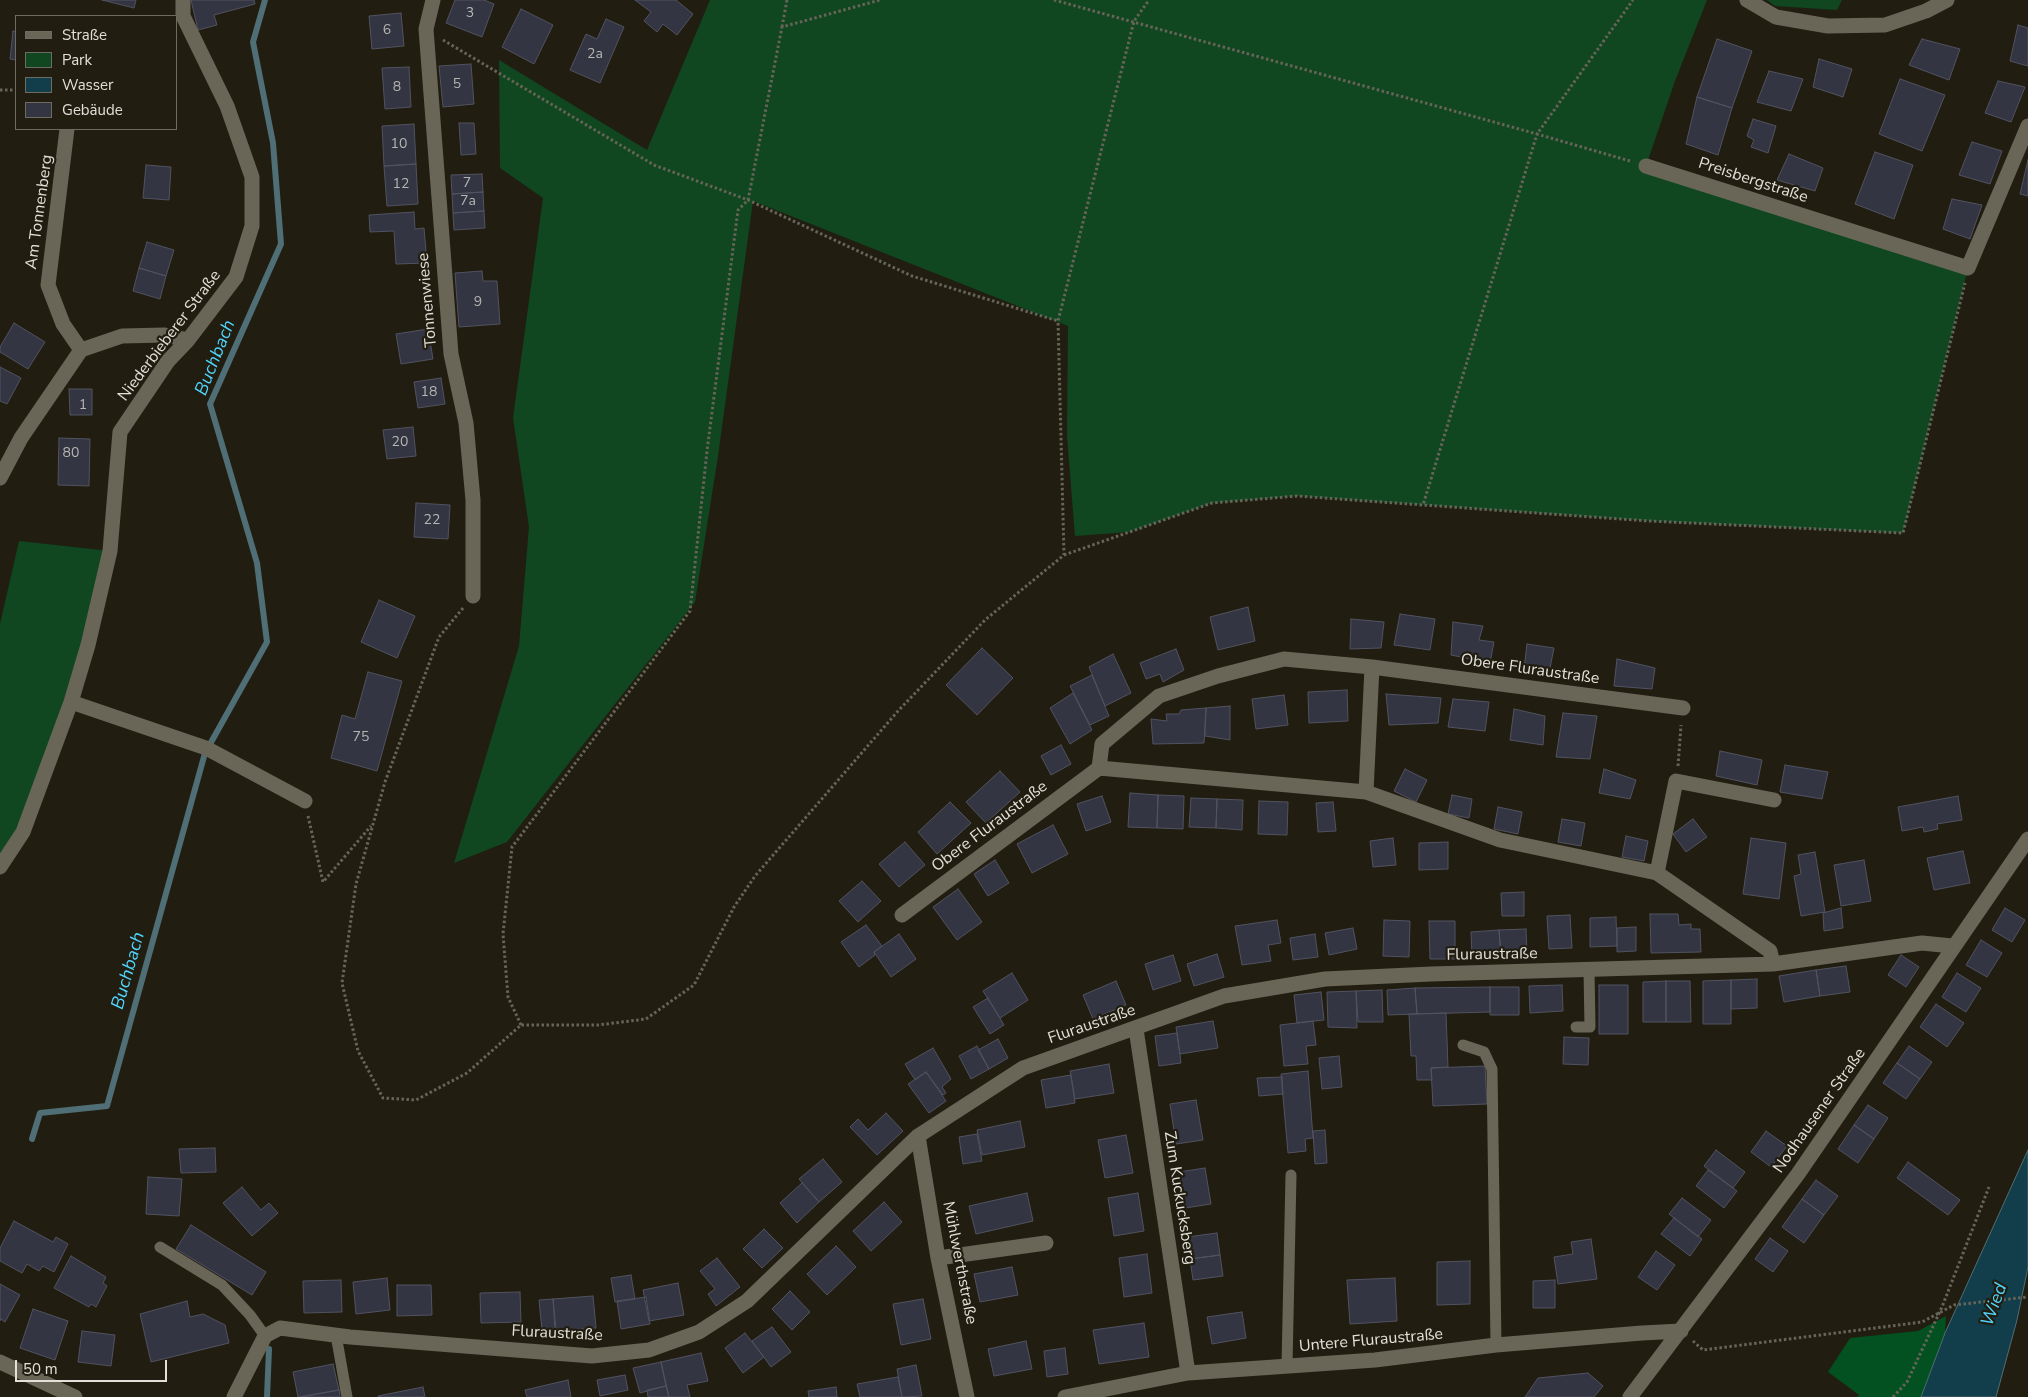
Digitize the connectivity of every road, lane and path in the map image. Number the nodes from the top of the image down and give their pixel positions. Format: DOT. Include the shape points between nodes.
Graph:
graph roads {
  1 [pos="183,0"];
  2 [pos="433,0"];
  3 [pos="786,0"];
  4 [pos="880,0"];
  5 [pos="1054,0"];
  6 [pos="1149,0"];
  7 [pos="1633,0"];
  8 [pos="1747,0"];
  9 [pos="1947,0"];
  10 [pos="180,18"];
  11 [pos="1134,21"];
  12 [pos="782,27"];
  13 [pos="426,29"];
  14 [pos="0,90"];
  15 [pos="15,90"];
  16 [pos="2028,126"];
  17 [pos="67,130"];
  18 [pos="1537,134"];
  19 [pos="1646,166"];
  20 [pos="748,200"];
  21 [pos="1968,268"];
  22 [pos="1058,321"];
  23 [pos="188,340"];
  24 [pos="81,350"];
  25 [pos="0,478"];
  26 [pos="1424,505"];
  27 [pos="1064,555"];
  28 [pos="473,596"];
  29 [pos="1372,667"];
  30 [pos="71,702"];
  31 [pos="1683,708"];
  32 [pos="1099,768"];
  33 [pos="1676,781"];
  34 [pos="1366,792"];
  35 [pos="1774,800"];
  36 [pos="304,801"];
  37 [pos="373,824"];
  38 [pos="2028,838"];
  39 [pos="0,867"];
  40 [pos="1656,873"];
  41 [pos="902,915"];
  42 [pos="1952,946"];
  43 [pos="1773,964"];
  44 [pos="1589,970"];
  45 [pos="521,1025"];
  46 [pos="1576,1027"];
  47 [pos="1136,1029"];
  48 [pos="1463,1045"];
  49 [pos="918,1136"];
  50 [pos="1291,1175"];
  51 [pos="1989,1187"];
  52 [pos="1046,1243"];
  53 [pos="160,1247"];
  54 [pos="938,1258"];
  55 [pos="2028,1297"];
  56 [pos="1939,1314"];
  57 [pos="1681,1331"];
  58 [pos="336,1335"];
  59 [pos="265,1336"];
  60 [pos="1496,1346"];
  61 [pos="0,1362"];
  62 [pos="1288,1366"];
  63 [pos="1188,1373"];
  64 [pos="72,1396"];
  65 [pos="234,1397"];
  66 [pos="347,1397"];
  67 [pos="967,1397"];
  68 [pos="1065,1397"];
  69 [pos="1630,1397"];
  70 [pos="1893,1397"];
  1 -- 10 [label="street, Niederbieberer Straße"];
  2 -- 13 [label="street, Tonnenwiese"];
  3 -- 12 [label="path"];
  4 -- 12 [label="path"];
  5 -- 11 [label="path"];
  6 -- 11 [label="path"];
  7 -- 18 [label="path"];
  8 -- 9 [label="street" via="1776,17 1838,26 1885,25"];
  10 -- 23 [label="street, Niederbieberer Straße" via="227,106 252,177 252,226 236,277"];
  11 -- 18 [label="path"];
  11 -- 22 [label="path"];
  12 -- 20 [label="path"];
  13 -- 20 [label="path" via="654,165"];
  13 -- 28 [label="street, Tonnenwiese" via="450,354 466,423 473,500"];
  14 -- 15 [label="path"];
  16 -- 21 [label="street"];
  17 -- 24 [label="street, Am Tonnenberg" via="48,285 63,324"];
  18 -- 19 [label="path"];
  18 -- 26 [label="path"];
  19 -- 21 [label="street, Preisbergstraße"];
  20 -- 22 [label="path" via="912,276"];
  20 -- 45 [label="path" via="738,210 690,611 512,847 503,934 508,996"];
  21 -- 26 [label="path" via="1903,533 1649,521"];
  22 -- 27 [label="path"];
  23 -- 24 [label="street" via="165,335 122,336"];
  23 -- 30 [label="street, Niederbieberer Straße" via="168,361 120,432 110,551"];
  24 -- 25 [label="street" via="21,438"];
  26 -- 27 [label="path" via="1297,496 1212,503"];
  27 -- 45 [label="path" via="985,620 898,711 755,876 734,907 694,985 646,1019 598,1025"];
  28 -- 37 [label="path" via="439,637 385,782"];
  29 -- 31 [label="street, Obere Fluraustraße"];
  29 -- 32 [label="street, Obere Fluraustraße" via="1284,659 1159,696 1102,744"];
  29 -- 34 [label="street"];
  30 -- 36 [label="street" via="206,748"];
  30 -- 39 [label="street, Niederbieberer Straße" via="23,832"];
  31 -- 33 [label="path"];
  32 -- 34 [label="street"];
  32 -- 41 [label="street, Obere Fluraustraße"];
  33 -- 35 [label="street"];
  33 -- 40 [label="street"];
  34 -- 40 [label="street" via="1500,840"];
  36 -- 37 [label="path" via="323,882"];
  37 -- 45 [label="path" via="356,884 342,983 358,1051 383,1098 416,1100 467,1073"];
  38 -- 42 [label="street, Nodhausener Straße"];
  40 -- 43 [label="street" via="1770,952"];
  42 -- 43 [label="street, Fluraustraße" via="1922,943"];
  42 -- 57 [label="street, Nodhausener Straße" via="1804,1166"];
  43 -- 44 [label="street, Fluraustraße"];
  44 -- 46 [label="lane" via="1590,1027"];
  44 -- 47 [label="street, Fluraustraße" via="1325,980 1224,996"];
  47 -- 49 [label="street, Fluraustraße" via="1022,1068"];
  47 -- 63 [label="street, Zum Kuckucksberg"];
  48 -- 60 [label="lane" via="1484,1052 1492,1069"];
  49 -- 54 [label="street, Mühlwerthstraße"];
  49 -- 58 [label="street, Fluraustraße" via="747,1301 699,1332 649,1350 592,1356"];
  50 -- 62 [label="lane"];
  51 -- 56 [label="path"];
  52 -- 54 [label="street"];
  53 -- 59 [label="lane" via="222,1285"];
  54 -- 67 [label="street, Mühlwerthstraße"];
  55 -- 56 [label="path" via="1954,1305"];
  56 -- 57 [label="path" via="1922,1322 1703,1350"];
  56 -- 70 [label="path" via="1907,1382"];
  57 -- 60 [label="street, Untere Fluraustraße"];
  57 -- 69 [label="street, Nodhausener Straße"];
  58 -- 59 [label="street, Fluraustraße" via="280,1328"];
  58 -- 66 [label="lane"];
  59 -- 65 [label="street"];
  60 -- 62 [label="street, Untere Fluraustraße"];
  61 -- 64 [label="street"];
  62 -- 63 [label="street, Untere Fluraustraße"];
  63 -- 68 [label="street, Untere Fluraustraße"];
}
